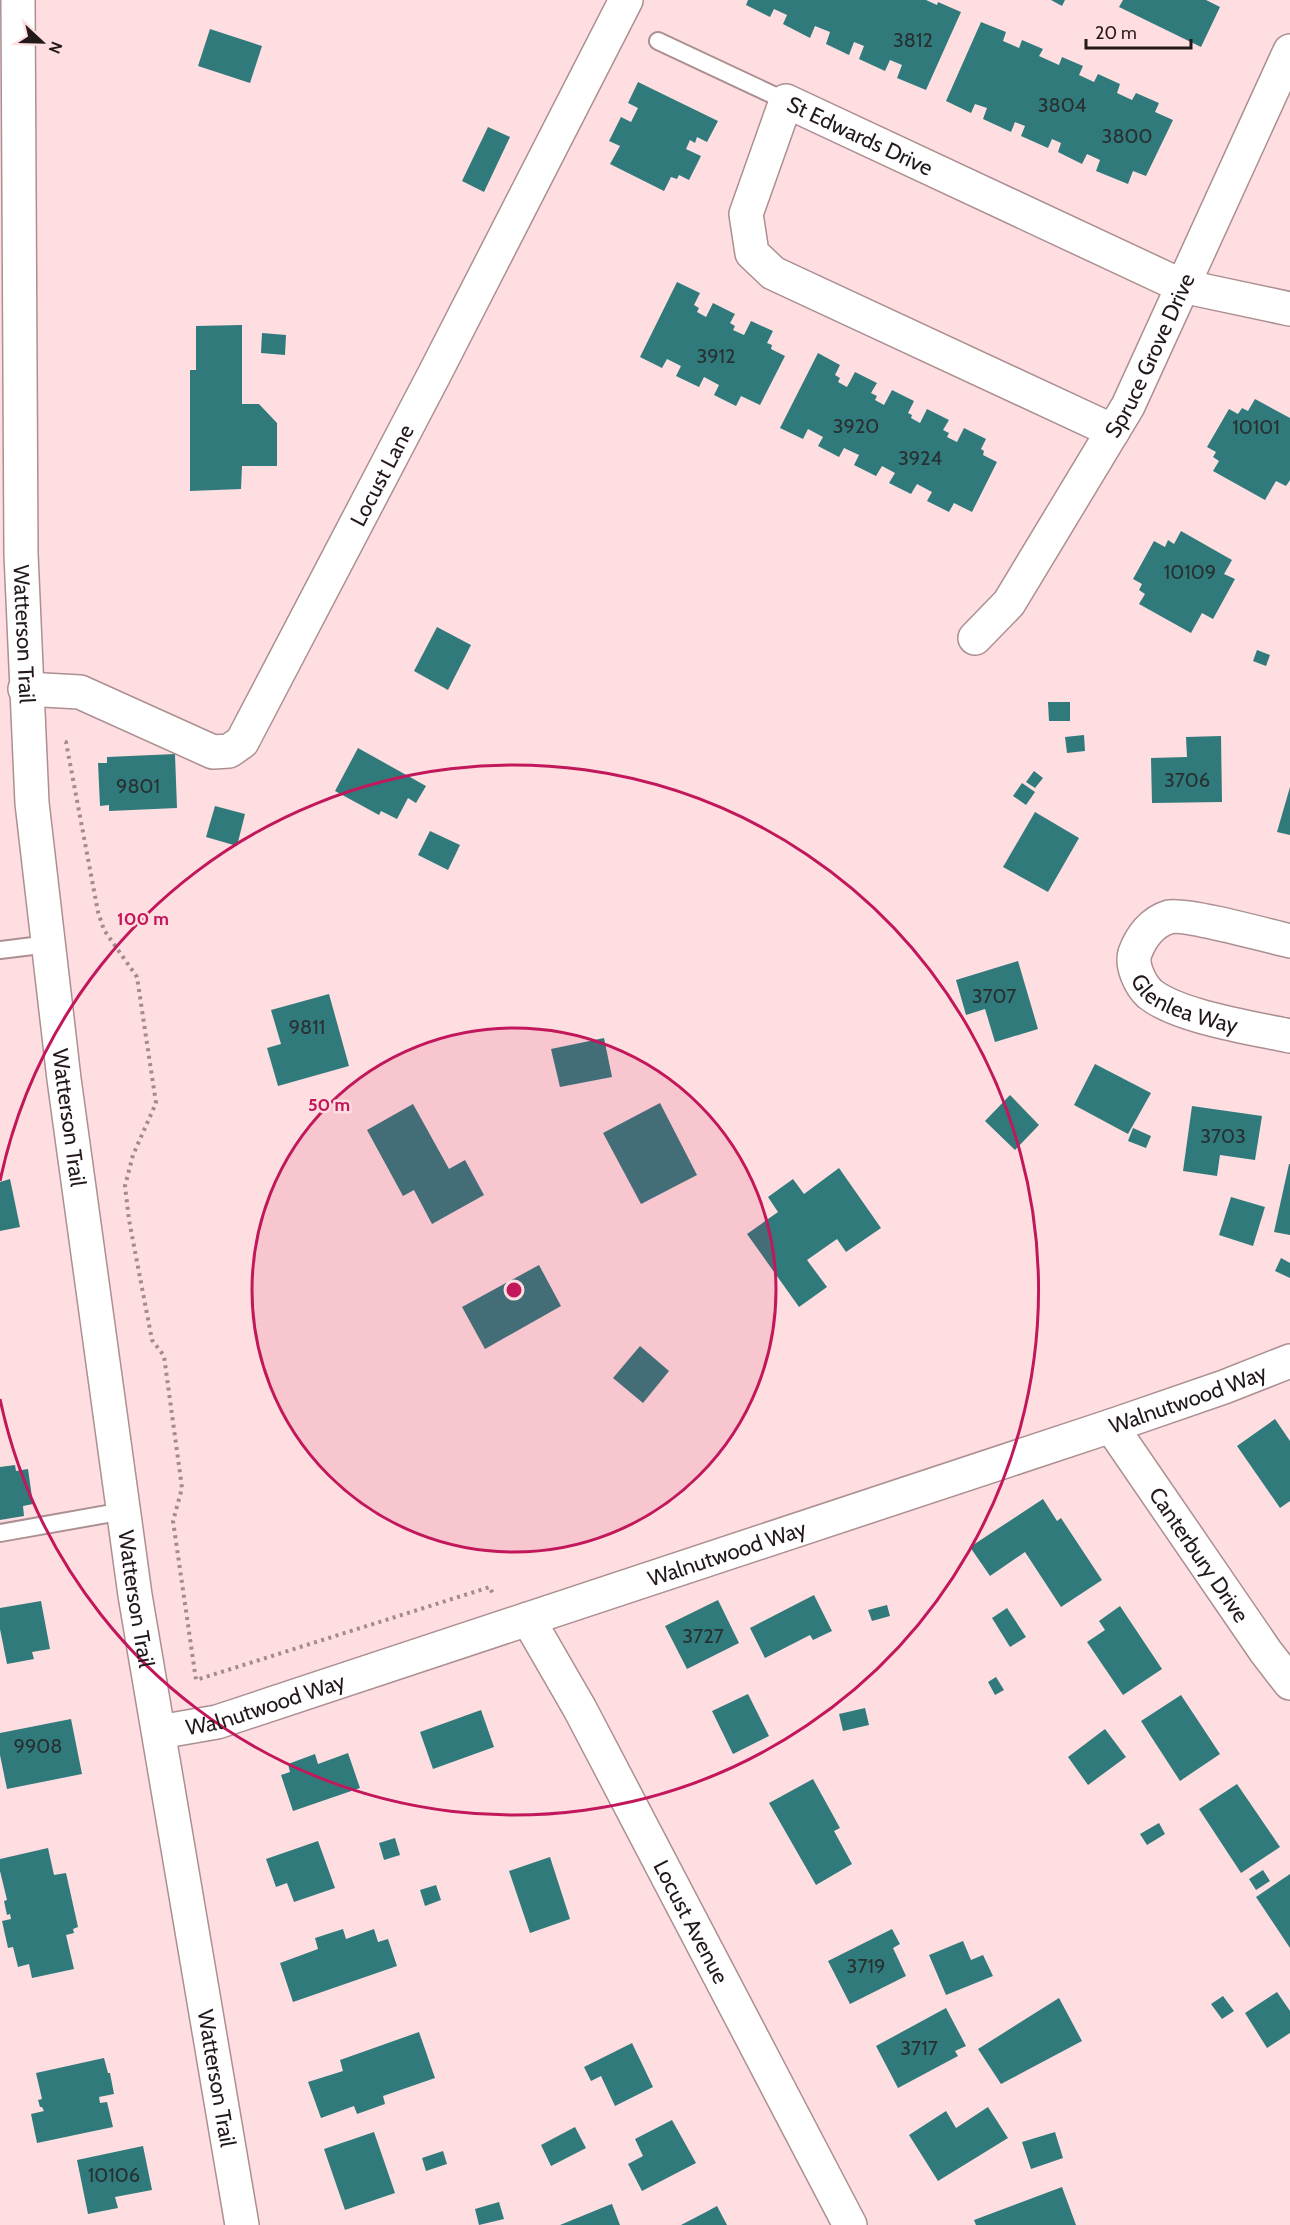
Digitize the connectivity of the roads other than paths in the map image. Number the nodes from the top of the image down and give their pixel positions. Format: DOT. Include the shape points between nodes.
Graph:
graph roads {
  1 [pos="18,0"];
  2 [pos="626,0"];
  3 [pos="658,40"];
  4 [pos="1290,51"];
  5 [pos="786,101"];
  6 [pos="1182,286"];
  7 [pos="1290,309"];
  8 [pos="1113,431"];
  9 [pos="975,638"];
  10 [pos="17,695"];
  11 [pos="1290,941"];
  12 [pos="48,944"];
  13 [pos="0,950"];
  14 [pos="1290,1036"];
  15 [pos="1290,1361"];
  16 [pos="1111,1426"];
  17 [pos="124,1511"];
  18 [pos="0,1533"];
  19 [pos="515,1624"];
  20 [pos="1290,1683"];
  21 [pos="159,1732"];
  22 [pos="242,2225"];
  23 [pos="850,2225"];
  1 -- 10 [label="street, Watterson Trail" via="21,554"];
  2 -- 10 [label="street, Locust Lane" via="242,742 229,751 213,752 80,692"];
  3 -- 5 [label="lane"];
  4 -- 6 [label="street, Spruce Grove Drive"];
  5 -- 6 [label="street, St Edwards Drive"];
  5 -- 8 [label="street, St Edwards Drive" via="746,214 753,253 772,273"];
  6 -- 7 [label="street, St Edwards Drive"];
  6 -- 8 [label="street, Spruce Grove Drive"];
  8 -- 9 [label="street, Spruce Grove Drive" via="1009,603"];
  10 -- 12 [label="street, Watterson Trail" via="28,747"];
  11 -- 14 [label="street, Glenlea Way" via="1169,917 1145,932 1134,955 1138,977 1149,993 1169,1004 1211,1019"];
  12 -- 13 [label="lane"];
  12 -- 17 [label="street, Watterson Trail"];
  15 -- 16 [label="street, Walnutwood Way"];
  16 -- 19 [label="street, Walnutwood Way"];
  16 -- 20 [label="street, Canterbury Drive"];
  17 -- 18 [label="lane"];
  17 -- 21 [label="street, Watterson Trail"];
  19 -- 21 [label="street, Walnutwood Way" via="217,1722"];
  19 -- 23 [label="street, Locust Avenue" via="580,1709"];
  21 -- 22 [label="street, Watterson Trail"];
}
